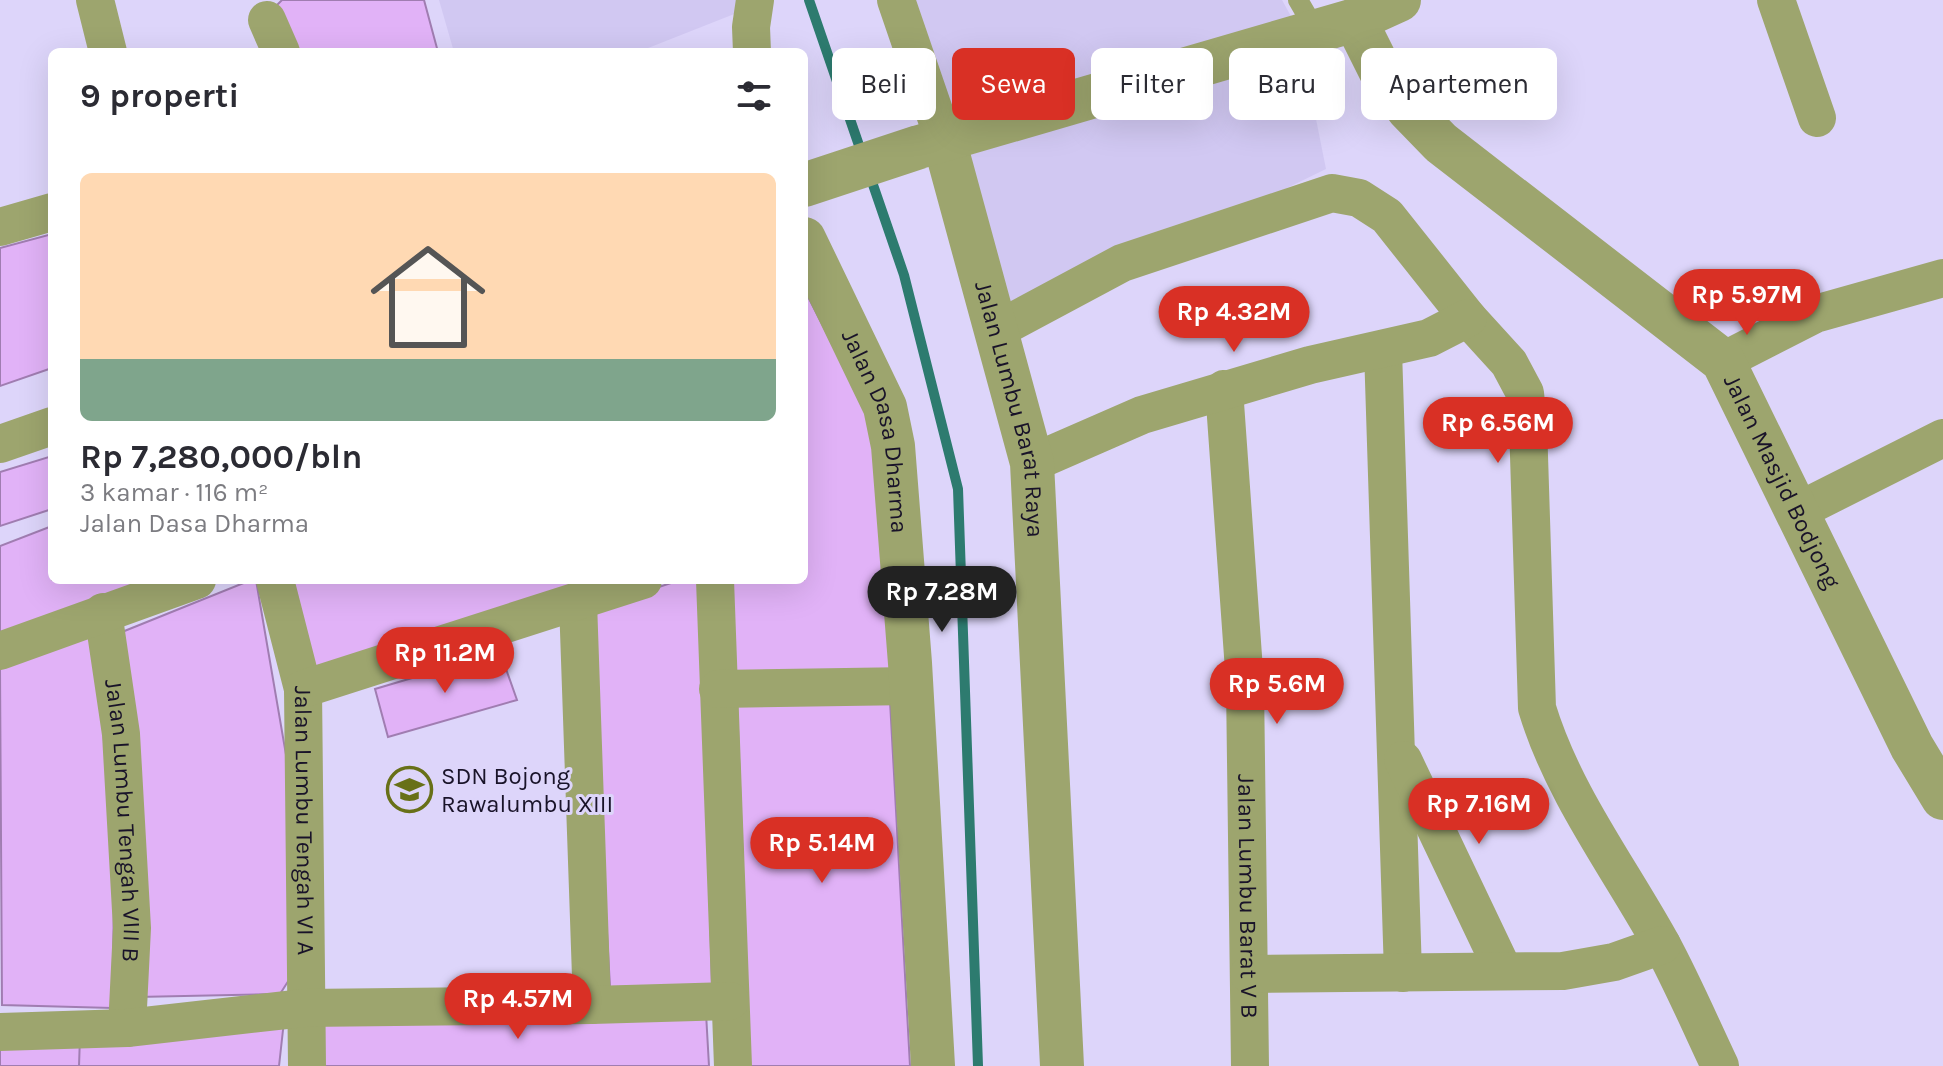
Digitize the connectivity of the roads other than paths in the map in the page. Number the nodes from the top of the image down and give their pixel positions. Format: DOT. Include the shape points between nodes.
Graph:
graph roads {
  1 [pos="95,0"];
  2 [pos="755,0"];
  3 [pos="896,0"];
  4 [pos="1399,0"];
  5 [pos="1776,0"];
  6 [pos="1323,17"];
  7 [pos="107,48"];
  8 [pos="752,48"];
  9 [pos="1817,118"];
  10 [pos="931,144"];
  11 [pos="812,183"];
  12 [pos="48,213"];
  13 [pos="0,227"];
  14 [pos="808,247"];
  15 [pos="1943,278"];
  16 [pos="1468,318"];
  17 [pos="995,331"];
  18 [pos="1383,350"];
  19 [pos="1723,361"];
  20 [pos="1224,389"];
  21 [pos="48,427"];
  22 [pos="1943,438"];
  23 [pos="0,444"];
  24 [pos="1032,463"];
  25 [pos="1798,511"];
  26 [pos="185,584"];
  27 [pos="276,584"];
  28 [pos="631,584"];
  29 [pos="715,584"];
  30 [pos="578,602"];
  31 [pos="103,612"];
  32 [pos="0,651"];
  33 [pos="912,686"];
  34 [pos="303,689"];
  35 [pos="718,689"];
  36 [pos="1398,748"];
  37 [pos="1943,798"];
  38 [pos="1662,945"];
  39 [pos="1503,970"];
  40 [pos="1403,973"];
  41 [pos="1249,974"];
  42 [pos="730,1001"];
  43 [pos="592,1005"];
  44 [pos="304,1008"];
  45 [pos="127,1028"];
  46 [pos="0,1032"];
  47 [pos="307,1066"];
  48 [pos="733,1066"];
  49 [pos="933,1066"];
  50 [pos="1062,1066"];
  51 [pos="1250,1066"];
  52 [pos="1720,1066"];
  1 -- 7 [label="street"];
  2 -- 8 [label="street"];
  3 -- 10 [label="street"];
  4 -- 6 [label="street"];
  5 -- 9 [label="street"];
  6 -- 10 [label="street"];
  6 -- 19 [label="street, Jalan Masjid Bodjong" via="1382,74 1441,143"];
  10 -- 11 [label="street"];
  10 -- 17 [label="street, Jalan Lumbu Barat Raya"];
  12 -- 13 [label="street"];
  14 -- 33 [label="street, Jalan Dasa Dharma" via="885,407 893,446"];
  15 -- 19 [label="street" via="1815,314"];
  16 -- 17 [label="street" via="1387,216 1359,198 1332,193 1122,263"];
  16 -- 18 [label="street" via="1429,338"];
  16 -- 38 [label="street" via="1509,363 1525,393 1537,708 1609,860"];
  17 -- 24 [label="street, Jalan Lumbu Barat Raya"];
  18 -- 20 [label="street"];
  18 -- 36 [label="street"];
  19 -- 25 [label="street, Jalan Masjid Bodjong"];
  20 -- 24 [label="street" via="1142,415"];
  20 -- 41 [label="street, Jalan Lumbu Barat V B" via="1245,684"];
  21 -- 23 [label="street"];
  22 -- 25 [label="street"];
  24 -- 50 [label="street, Jalan Lumbu Barat Raya"];
  25 -- 37 [label="street, Jalan Masjid Bodjong" via="1912,747"];
  26 -- 31 [label="street"];
  27 -- 34 [label="street, Jalan Lumbu Tengah VI A"];
  28 -- 30 [label="street"];
  29 -- 35 [label="street"];
  30 -- 34 [label="street"];
  30 -- 43 [label="street"];
  31 -- 32 [label="street"];
  31 -- 45 [label="street, Jalan Lumbu Tengah VIII B" via="121,734 132,928"];
  33 -- 35 [label="street"];
  33 -- 49 [label="street, Jalan Dasa Dharma"];
  34 -- 44 [label="street, Jalan Lumbu Tengah VI A"];
  35 -- 42 [label="street"];
  36 -- 39 [label="street"];
  36 -- 40 [label="street"];
  38 -- 39 [label="street" via="1614,962 1563,971"];
  38 -- 52 [label="street"];
  39 -- 40 [label="street"];
  40 -- 41 [label="street"];
  41 -- 51 [label="street, Jalan Lumbu Barat V B"];
  42 -- 43 [label="street"];
  42 -- 48 [label="street"];
  43 -- 44 [label="street"];
  44 -- 45 [label="street"];
  44 -- 47 [label="street, Jalan Lumbu Tengah VI A"];
  45 -- 46 [label="street"];
}
